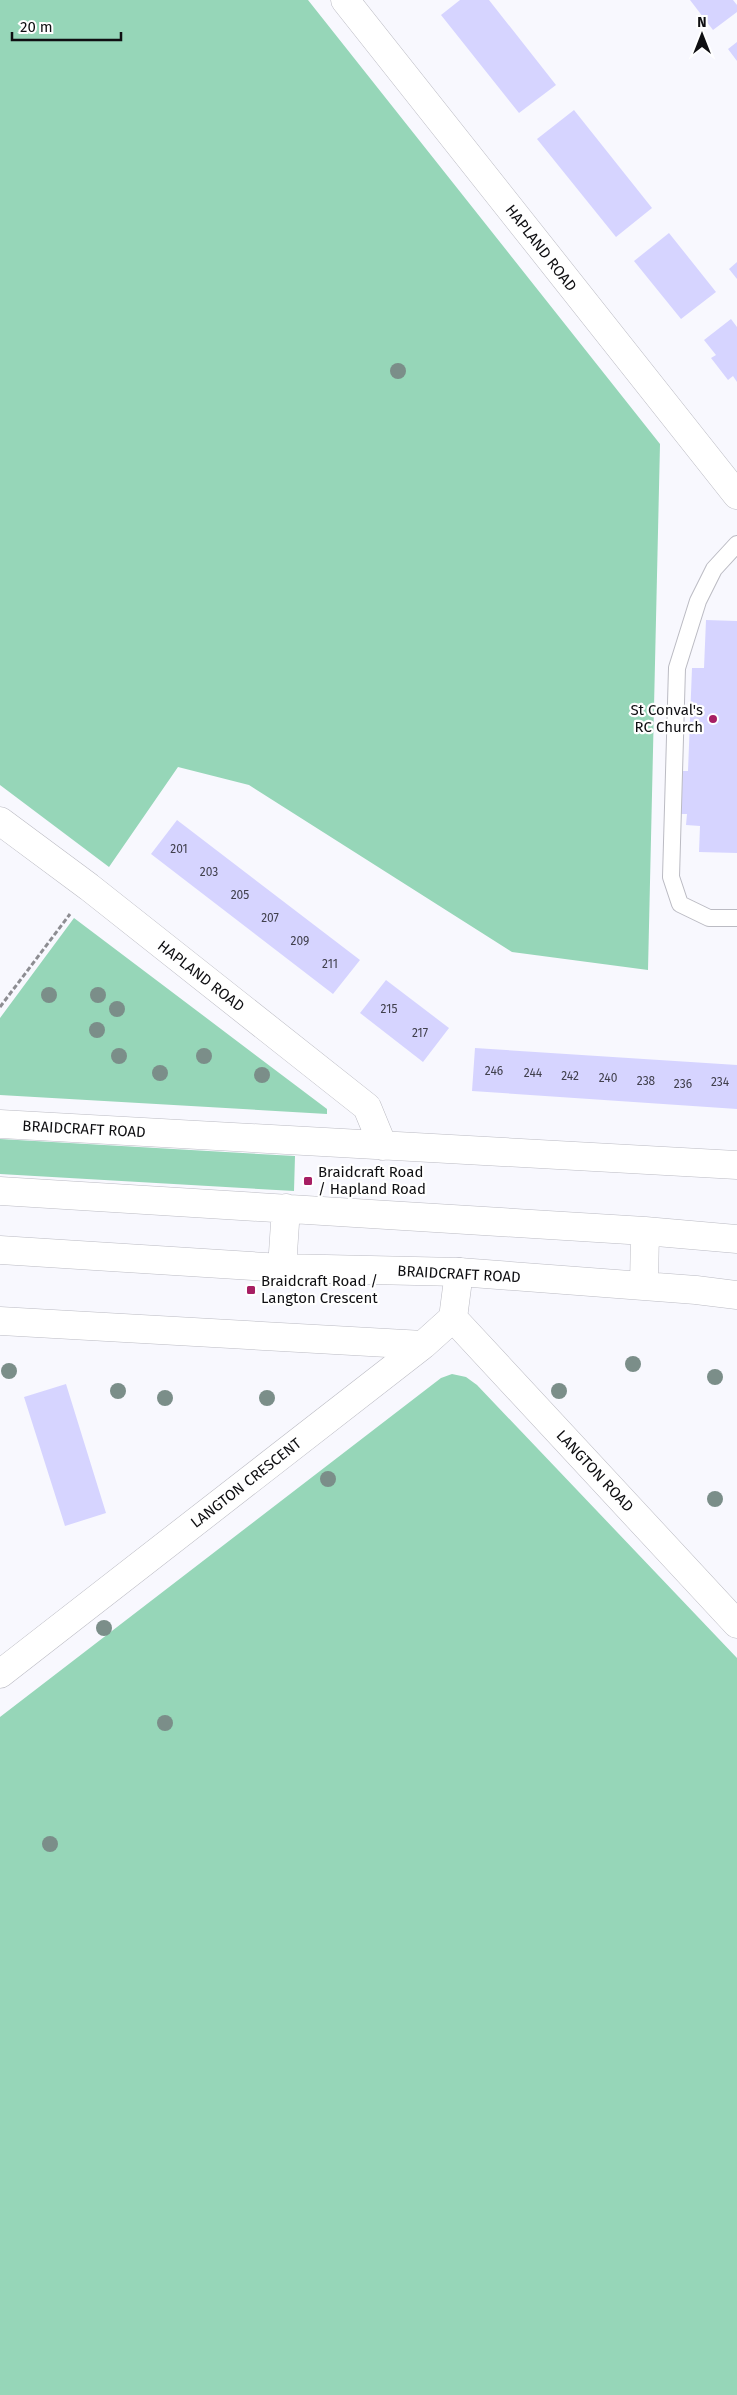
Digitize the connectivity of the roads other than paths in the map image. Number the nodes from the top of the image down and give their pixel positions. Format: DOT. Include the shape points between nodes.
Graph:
graph roads {
  1 [pos="345,0"];
  2 [pos="737,495"];
  3 [pos="737,544"];
  4 [pos="0,821"];
  5 [pos="737,918"];
  6 [pos="0,1124"];
  7 [pos="383,1146"];
  8 [pos="737,1166"];
  9 [pos="0,1192"];
  10 [pos="286,1208"];
  11 [pos="646,1231"];
  12 [pos="737,1239"];
  13 [pos="0,1250"];
  14 [pos="282,1268"];
  15 [pos="459,1272"];
  16 [pos="644,1286"];
  17 [pos="737,1295"];
  18 [pos="453,1318"];
  19 [pos="0,1320"];
  20 [pos="423,1345"];
  21 [pos="737,1624"];
  22 [pos="0,1674"];
  1 -- 2 [label="street, HAPLAND ROAD"];
  3 -- 5 [label="lane" via="714,569 698,601 677,668 671,877 680,904 709,918"];
  4 -- 7 [label="street, HAPLAND ROAD" via="367,1107"];
  6 -- 7 [label="street, BRAIDCRAFT ROAD"];
  7 -- 8 [label="street, BRAIDCRAFT ROAD"];
  9 -- 10 [label="street"];
  10 -- 11 [label="street"];
  10 -- 14 [label="street"];
  11 -- 12 [label="street"];
  11 -- 16 [label="street"];
  13 -- 14 [label="street, BRAIDCRAFT ROAD"];
  14 -- 15 [label="street, BRAIDCRAFT ROAD"];
  15 -- 16 [label="street, BRAIDCRAFT ROAD"];
  15 -- 18 [label="street"];
  16 -- 17 [label="street, BRAIDCRAFT ROAD"];
  18 -- 20 [label="street, LANGTON CRESCENT"];
  18 -- 21 [label="street, LANGTON ROAD"];
  19 -- 20 [label="street"];
  20 -- 22 [label="street, LANGTON CRESCENT"];
}
